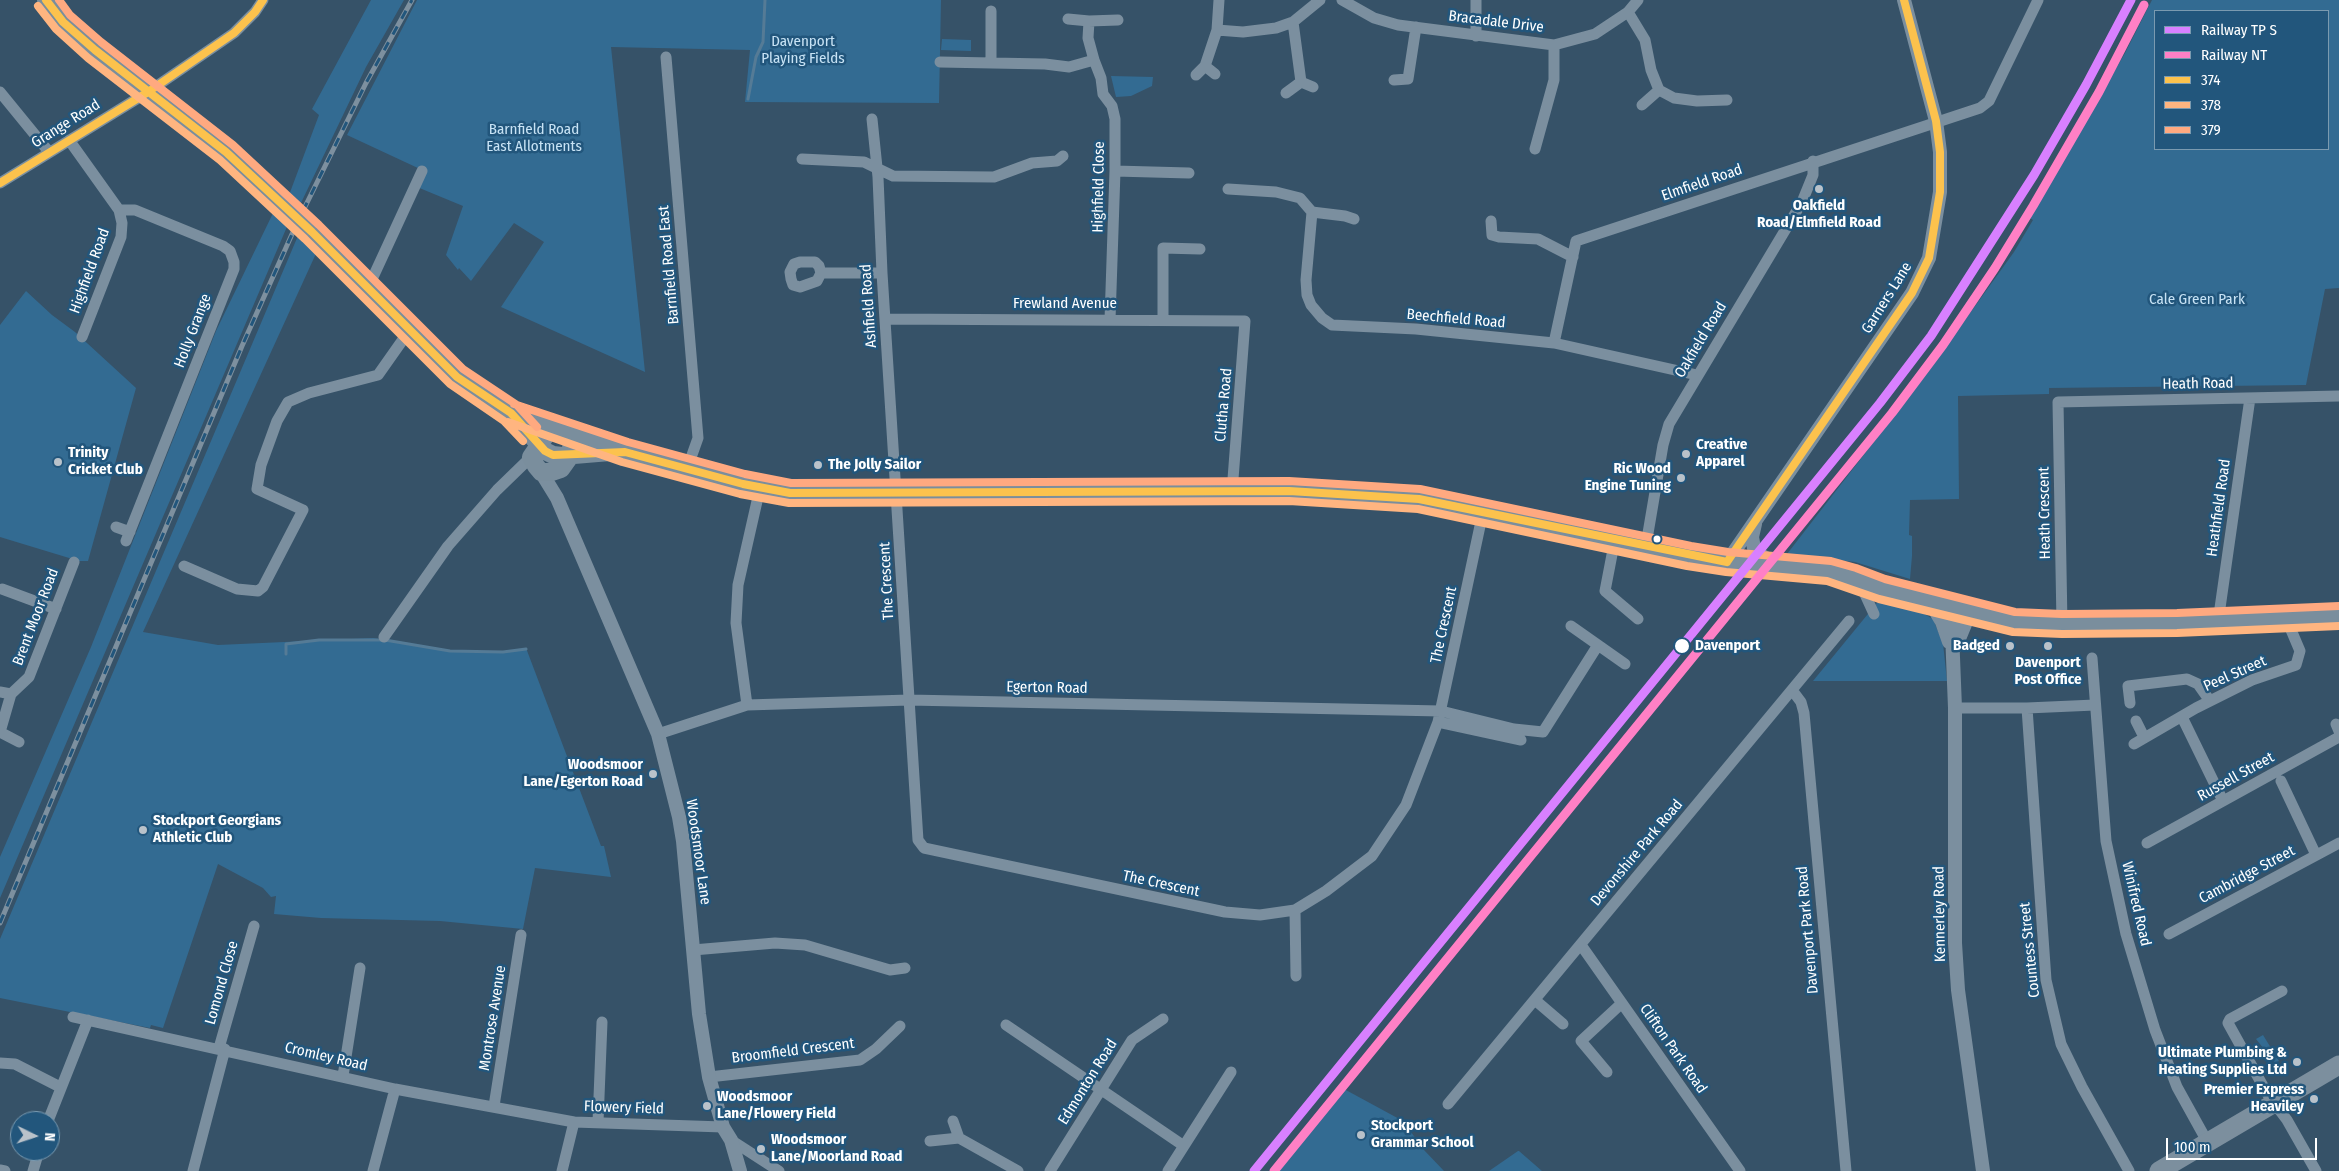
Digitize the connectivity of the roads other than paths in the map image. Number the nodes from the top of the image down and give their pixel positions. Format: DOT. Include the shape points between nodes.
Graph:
graph roads {
  1 [pos="46,0"];
  2 [pos="263,0"];
  3 [pos="1218,0"];
  4 [pos="1320,0"];
  5 [pos="1342,0"];
  6 [pos="1476,0"];
  7 [pos="1638,0"];
  8 [pos="1904,0"];
  9 [pos="2038,0"];
  10 [pos="991,11"];
  11 [pos="1628,12"];
  12 [pos="1068,19"];
  13 [pos="1118,20"];
  14 [pos="1089,21"];
  15 [pos="1292,22"];
  16 [pos="1416,27"];
  17 [pos="1217,30"];
  18 [pos="1476,36"];
  19 [pos="1554,45"];
  20 [pos="666,57"];
  21 [pos="1094,60"];
  22 [pos="940,62"];
  23 [pos="991,62"];
  24 [pos="1205,66"];
  25 [pos="1196,74"];
  26 [pos="1215,74"];
  27 [pos="1394,80"];
  28 [pos="1301,82"];
  29 [pos="1314,86"];
  30 [pos="1660,90"];
  31 [pos="0,92"];
  32 [pos="148,92"];
  33 [pos="1286,93"];
  34 [pos="1727,100"];
  35 [pos="1642,105"];
  36 [pos="872,119"];
  37 [pos="1936,121"];
  38 [pos="69,140"];
  39 [pos="1535,149"];
  40 [pos="49,152"];
  41 [pos="1063,156"];
  42 [pos="802,159"];
  43 [pos="1813,161"];
  44 [pos="876,167"];
  45 [pos="422,171"];
  46 [pos="1115,171"];
  47 [pos="1189,173"];
  48 [pos="0,183"];
  49 [pos="1228,189"];
  50 [pos="119,210"];
  51 [pos="1312,212"];
  52 [pos="1354,219"];
  53 [pos="1491,221"];
  54 [pos="1200,249"];
  55 [pos="1573,257"];
  56 [pos="821,273"];
  57 [pos="882,273"];
  58 [pos="368,288"];
  59 [pos="885,318"];
  60 [pos="1110,320"];
  61 [pos="1162,320"];
  62 [pos="1245,321"];
  63 [pos="409,331"];
  64 [pos="82,337"];
  65 [pos="1554,343"];
  66 [pos="1697,375"];
  67 [pos="2339,396"];
  68 [pos="2250,398"];
  69 [pos="2058,402"];
  70 [pos="511,413"];
  71 [pos="559,430"];
  72 [pos="625,452"];
  73 [pos="538,458"];
  74 [pos="566,462"];
  75 [pos="687,469"];
  76 [pos="760,488"];
  77 [pos="897,491"];
  78 [pos="1232,492"];
  79 [pos="557,498"];
  80 [pos="1483,512"];
  81 [pos="1756,521"];
  82 [pos="116,527"];
  83 [pos="1615,539"];
  84 [pos="1646,545"];
  85 [pos="74,562"];
  86 [pos="1727,562"];
  87 [pos="1770,564"];
  88 [pos="184,566"];
  89 [pos="1858,579"];
  90 [pos="2,589"];
  91 [pos="1930,602"];
  92 [pos="56,609"];
  93 [pos="1964,611"];
  94 [pos="1874,614"];
  95 [pos="2339,616"];
  96 [pos="2286,618"];
  97 [pos="1638,619"];
  98 [pos="1849,621"];
  99 [pos="2218,622"];
  100 [pos="2062,624"];
  101 [pos="1571,626"];
  102 [pos="384,637"];
  103 [pos="1598,645"];
  104 [pos="1953,655"];
  105 [pos="2092,658"];
  106 [pos="1625,664"];
  107 [pos="1792,690"];
  108 [pos="5,693"];
  109 [pos="909,700"];
  110 [pos="2210,701"];
  111 [pos="2130,703"];
  112 [pos="747,704"];
  113 [pos="2095,705"];
  114 [pos="1955,708"];
  115 [pos="2027,708"];
  116 [pos="1439,717"];
  117 [pos="2182,717"];
  118 [pos="2136,721"];
  119 [pos="658,734"];
  120 [pos="2339,738"];
  121 [pos="1521,740"];
  122 [pos="19,742"];
  123 [pos="2281,781"];
  124 [pos="2223,801"];
  125 [pos="2147,843"];
  126 [pos="2339,843"];
  127 [pos="2316,855"];
  128 [pos="1295,910"];
  129 [pos="254,926"];
  130 [pos="2169,934"];
  131 [pos="521,935"];
  132 [pos="1581,945"];
  133 [pos="693,950"];
  134 [pos="360,968"];
  135 [pos="905,968"];
  136 [pos="1296,976"];
  137 [pos="2282,991"];
  138 [pos="1536,1000"];
  139 [pos="1622,1003"];
  140 [pos="73,1017"];
  141 [pos="1163,1019"];
  142 [pos="88,1020"];
  143 [pos="602,1022"];
  144 [pos="1563,1024"];
  145 [pos="1006,1025"];
  146 [pos="900,1026"];
  147 [pos="222,1048"];
  148 [pos="0,1063"];
  149 [pos="2339,1065"];
  150 [pos="1231,1072"];
  151 [pos="1607,1072"];
  152 [pos="342,1076"];
  153 [pos="709,1077"];
  154 [pos="60,1088"];
  155 [pos="395,1089"];
  156 [pos="1102,1089"];
  157 [pos="2274,1103"];
  158 [pos="1448,1104"];
  159 [pos="494,1106"];
  160 [pos="52,1111"];
  161 [pos="953,1121"];
  162 [pos="574,1122"];
  163 [pos="598,1122"];
  164 [pos="723,1127"];
  165 [pos="959,1138"];
  166 [pos="731,1140"];
  167 [pos="930,1141"];
  168 [pos="2208,1142"];
  169 [pos="1184,1146"];
  170 [pos="0,1170"];
  171 [pos="5,1171"];
  172 [pos="193,1171"];
  173 [pos="373,1171"];
  174 [pos="562,1171"];
  175 [pos="740,1171"];
  176 [pos="779,1171"];
  177 [pos="1018,1171"];
  178 [pos="1050,1171"];
  179 [pos="1168,1171"];
  180 [pos="1740,1171"];
  181 [pos="1846,1171"];
  182 [pos="1983,1171"];
  183 [pos="2129,1171"];
  184 [pos="2159,1171"];
  185 [pos="2316,1171"];
  1 -- 32 [label="main road" via="62,22"];
  2 -- 32 [label="street, Grange Road" via="234,33"];
  3 -- 17 [label="street"];
  4 -- 15 [label="street"];
  5 -- 16 [label="street, Bracadale Drive" via="1374,18"];
  6 -- 18 [label="street"];
  7 -- 11 [label="street, Bracadale Drive"];
  8 -- 37 [label="street, Garners Lane"];
  9 -- 37 [label="street, Elmfield Road" via="1989,101 1980,108"];
  10 -- 23 [label="street"];
  11 -- 19 [label="street, Bracadale Drive" via="1595,34"];
  11 -- 30 [label="street" via="1645,40 1651,70"];
  12 -- 14 [label="street"];
  13 -- 14 [label="street"];
  14 -- 21 [label="street, Highfield Close" via="1088,38"];
  15 -- 17 [label="street" via="1276,28 1243,32"];
  15 -- 28 [label="street"];
  16 -- 18 [label="street, Bracadale Drive"];
  16 -- 27 [label="street" via="1408,79"];
  17 -- 24 [label="street"];
  18 -- 19 [label="street, Bracadale Drive"];
  19 -- 39 [label="street" via="1554,80"];
  20 -- 75 [label="street, Barnfield Road East" via="698,438"];
  21 -- 23 [label="street" via="1068,67"];
  21 -- 46 [label="street, Highfield Close" via="1103,94 1112,106 1115,119"];
  22 -- 23 [label="street"];
  24 -- 25 [label="street"];
  24 -- 26 [label="street"];
  28 -- 29 [label="street"];
  28 -- 33 [label="street"];
  30 -- 34 [label="street" via="1674,98"];
  30 -- 35 [label="street"];
  31 -- 40 [label="street"];
  32 -- 38 [label="street, Grange Road"];
  32 -- 58 [label="main road, bridge" via="226,152"];
  36 -- 44 [label="street, Ashfield Road"];
  37 -- 43 [label="street, Elmfield Road"];
  37 -- 81 [label="street, Garners Lane" via="1940,192 1929,258 1912,293"];
  38 -- 40 [label="street, Grange Road"];
  38 -- 50 [label="street, Highfield Road"];
  40 -- 48 [label="street, Grange Road"];
  41 -- 44 [label="street" via="1056,161 1032,163 994,176 893,176"];
  42 -- 44 [label="street" via="864,162"];
  43 -- 55 [label="street, Elmfield Road" via="1576,241"];
  43 -- 66 [label="street, Oakfield Road" via="1813,175 1802,202"];
  44 -- 57 [label="street, Ashfield Road"];
  45 -- 58 [label="street"];
  46 -- 47 [label="street"];
  46 -- 60 [label="street, Highfield Close"];
  49 -- 51 [label="street" via="1276,192 1300,198"];
  50 -- 64 [label="street, Highfield Road" via="121,237"];
  50 -- 82 [label="street, Holly Grange" via="135,210 223,246 230,251 234,269 128,537"];
  51 -- 52 [label="street"];
  51 -- 65 [label="street, Beechfield Road" via="1307,295 1311,305 1332,325 1415,329"];
  53 -- 55 [label="street" via="1492,234 1538,239"];
  54 -- 61 [label="street" via="1163,248"];
  55 -- 65 [label="street, Elmfield Road"];
  56 -- 57 [label="street"];
  57 -- 59 [label="street, Ashfield Road"];
  58 -- 63 [label="main road"];
  59 -- 60 [label="street, Frewland Avenue"];
  59 -- 77 [label="street, Ashfield Road"];
  60 -- 61 [label="street, Frewland Avenue"];
  61 -- 62 [label="street, Frewland Avenue"];
  62 -- 78 [label="street, Clutha Road"];
  63 -- 70 [label="main road" via="457,377"];
  63 -- 88 [label="street" via="378,376 288,402 261,465 257,489 303,510 263,587 258,591 237,589"];
  65 -- 66 [label="street, Beechfield Road"];
  66 -- 84 [label="street, Oakfield Road" via="1669,424"];
  67 -- 68 [label="street, Heath Road"];
  68 -- 69 [label="street, Heath Road"];
  68 -- 99 [label="street, Heathfield Road"];
  69 -- 100 [label="street, Heath Crescent"];
  70 -- 71 [label="main road"];
  70 -- 73 [label="main road"];
  71 -- 72 [label="main road"];
  71 -- 73 [label="main road"];
  71 -- 74 [label="main road" via="571,441"];
  72 -- 74 [label="main road" via="588,453"];
  72 -- 75 [label="main road"];
  73 -- 74 [label="main road" via="553,455"];
  73 -- 74 [label="main road" via="552,472"];
  73 -- 79 [label="street, Woodsmoor Lane"];
  73 -- 102 [label="street" via="497,490 448,546"];
  74 -- 79 [label="street"];
  75 -- 76 [label="main road"];
  76 -- 77 [label="main road" via="790,493"];
  76 -- 112 [label="street" via="738,585 736,623"];
  77 -- 78 [label="main road"];
  77 -- 109 [label="street, The Crescent"];
  78 -- 80 [label="main road" via="1323,491 1419,499"];
  79 -- 119 [label="street, Woodsmoor Lane"];
  80 -- 83 [label="main road"];
  80 -- 116 [label="street, The Crescent"];
  81 -- 86 [label="street, Garners Lane"];
  81 -- 87 [label="street, Garners Lane" via="1752,537 1754,548"];
  83 -- 84 [label="main road"];
  83 -- 97 [label="street" via="1605,591"];
  84 -- 86 [label="main road"];
  85 -- 92 [label="street, Brent Moor Road"];
  86 -- 87 [label="main road"];
  87 -- 89 [label="main road" via="1829,570"];
  89 -- 91 [label="main road"];
  89 -- 94 [label="street"];
  90 -- 92 [label="street"];
  91 -- 93 [label="main road"];
  91 -- 104 [label="street" via="1944,625"];
  92 -- 108 [label="street, Brent Moor Road" via="29,677"];
  93 -- 100 [label="main road" via="2014,622"];
  93 -- 104 [label="street" via="1952,632"];
  95 -- 96 [label="main road"];
  96 -- 99 [label="main road"];
  96 -- 110 [label="street, Peel Street" via="2300,651 2296,665 2252,680"];
  98 -- 107 [label="street, Devonshire Park Road"];
  99 -- 100 [label="main road"];
  101 -- 103 [label="street"];
  103 -- 106 [label="street"];
  103 -- 116 [label="street" via="1543,732"];
  104 -- 114 [label="street, Kennerley Road"];
  105 -- 113 [label="street, Winifred Road"];
  107 -- 132 [label="street, Devonshire Park Road"];
  107 -- 181 [label="street, Davenport Park Road" via="1804,713"];
  108 -- 122 [label="street" via="0,732"];
  109 -- 112 [label="street, Egerton Road"];
  109 -- 116 [label="street, Egerton Road"];
  109 -- 128 [label="street, The Crescent" via="918,840 924,848 1225,912 1260,915"];
  110 -- 111 [label="street" via="2198,684 2187,678 2128,686"];
  110 -- 117 [label="street, Peel Street"];
  112 -- 119 [label="street, Egerton Road"];
  113 -- 115 [label="street"];
  113 -- 168 [label="street, Winifred Road" via="2106,841 2126,934 2177,1088"];
  114 -- 115 [label="street"];
  114 -- 182 [label="street, Kennerley Road" via="1955,943 1958,990"];
  115 -- 183 [label="street, Countess Street" via="2046,980 2061,1044"];
  116 -- 121 [label="street"];
  116 -- 128 [label="street, The Crescent" via="1406,805 1372,856"];
  117 -- 118 [label="street, Peel Street" via="2139,740"];
  117 -- 124 [label="street"];
  119 -- 133 [label="street, Woodsmoor Lane" via="679,817"];
  120 -- 124 [label="street, Russell Street"];
  123 -- 127 [label="street"];
  124 -- 125 [label="street, Russell Street"];
  126 -- 127 [label="street, Cambridge Street"];
  127 -- 130 [label="street, Cambridge Street"];
  128 -- 136 [label="street"];
  129 -- 147 [label="street, Lomond Close"];
  131 -- 159 [label="street, Montrose Avenue"];
  132 -- 138 [label="street, Devonshire Park Road"];
  132 -- 139 [label="street, Clifton Park Road"];
  133 -- 135 [label="street" via="775,943 805,945 890,970"];
  133 -- 153 [label="street, Woodsmoor Lane"];
  134 -- 152 [label="street"];
  137 -- 157 [label="street" via="2228,1023"];
  138 -- 144 [label="street"];
  138 -- 158 [label="street, Devonshire Park Road"];
  139 -- 151 [label="street" via="1576,1037"];
  139 -- 180 [label="street, Clifton Park Road"];
  140 -- 142 [label="street, Cromley Road"];
  141 -- 156 [label="street, Edmonton Road" via="1132,1040"];
  142 -- 147 [label="street, Cromley Road"];
  142 -- 154 [label="street"];
  143 -- 163 [label="street"];
  145 -- 156 [label="street"];
  146 -- 153 [label="street, Broomfield Crescent" via="860,1060"];
  147 -- 152 [label="street, Cromley Road"];
  147 -- 172 [label="street, Lomond Close"];
  148 -- 154 [label="street" via="15,1064"];
  149 -- 157 [label="highway"];
  150 -- 169 [label="street"];
  152 -- 155 [label="street, Cromley Road"];
  153 -- 164 [label="street, Woodsmoor Lane"];
  154 -- 160 [label="street"];
  155 -- 159 [label="street, Cromley Road"];
  155 -- 173 [label="street"];
  156 -- 169 [label="street"];
  156 -- 178 [label="street, Edmonton Road"];
  157 -- 168 [label="highway"];
  157 -- 185 [label="street" via="2288,1120"];
  159 -- 162 [label="street, Cromley Road"];
  161 -- 165 [label="street"];
  162 -- 163 [label="street, Flowery Field"];
  162 -- 174 [label="street, Flowery Field"];
  163 -- 164 [label="street, Flowery Field"];
  164 -- 166 [label="street, Woodsmoor Lane"];
  165 -- 167 [label="street"];
  165 -- 177 [label="street"];
  166 -- 175 [label="street"];
  166 -- 176 [label="street, Woodsmoor Lane"];
  168 -- 184 [label="highway"];
  169 -- 179 [label="street"];
  170 -- 171 [label="street"];
}
